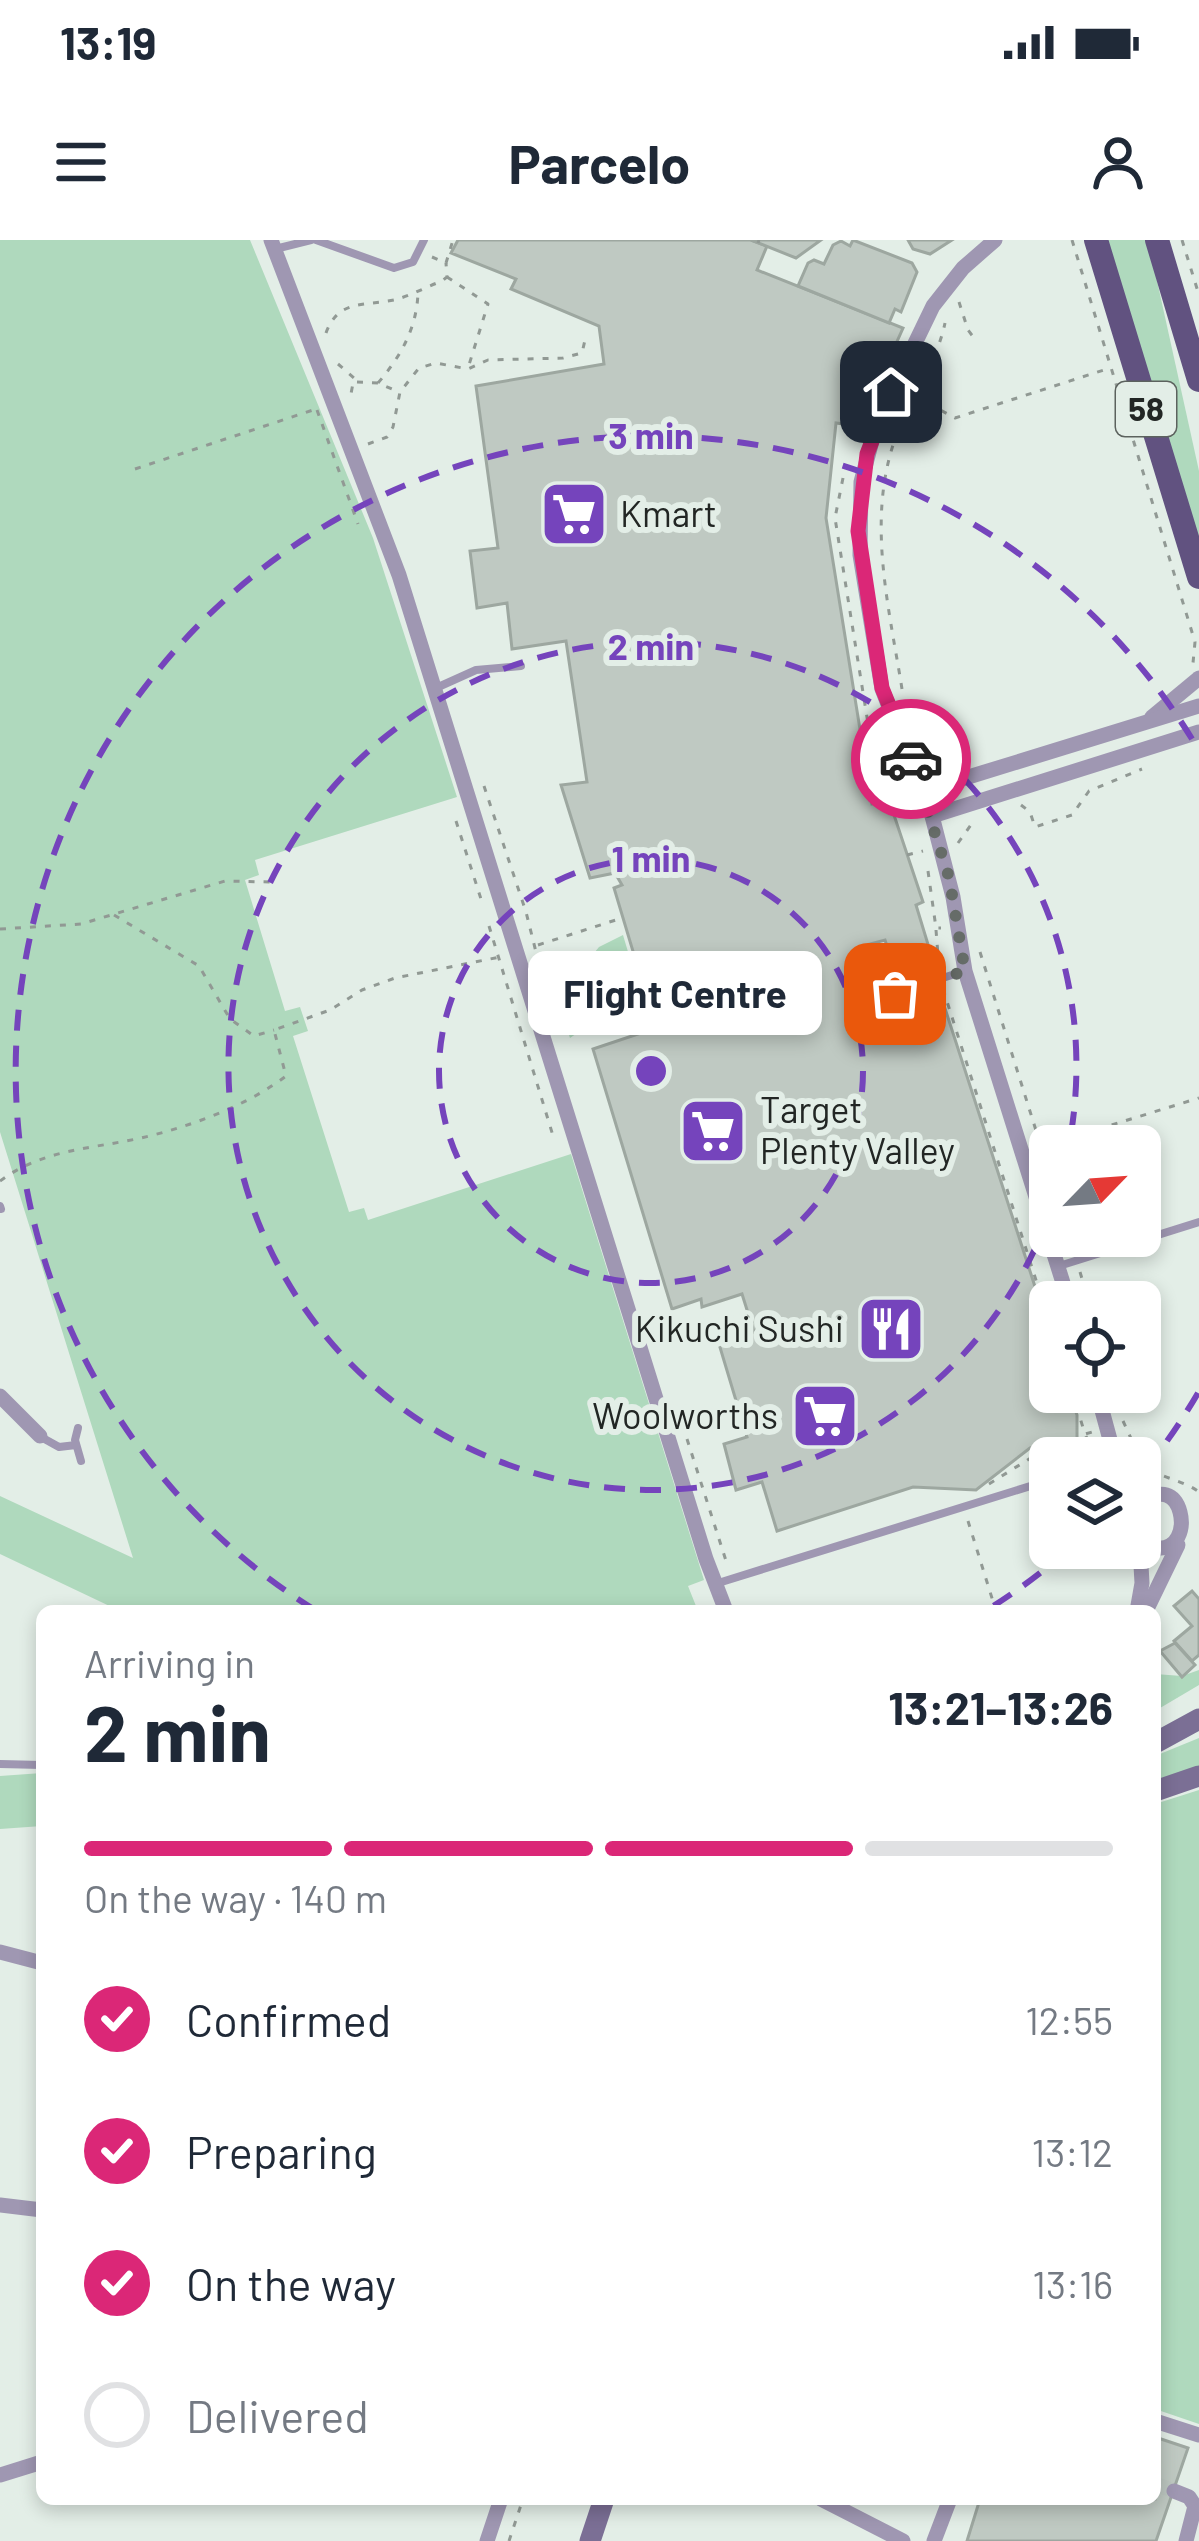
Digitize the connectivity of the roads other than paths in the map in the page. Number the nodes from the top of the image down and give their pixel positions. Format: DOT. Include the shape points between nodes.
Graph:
graph roads {
  1 [pos="314,240"];
  2 [pos="424,240"];
  3 [pos="995,240"];
  4 [pos="1096,240"];
  5 [pos="1157,240"];
  6 [pos="273,245"];
  7 [pos="1199,380"];
  8 [pos="1199,577"];
  9 [pos="521,666"];
  10 [pos="1199,674"];
  11 [pos="435,689"];
  12 [pos="1199,706"];
  13 [pos="1145,722"];
  14 [pos="1196,735"];
  15 [pos="923,791"];
  16 [pos="932,816"];
  17 [pos="965,971"];
  18 [pos="895,994"];
  19 [pos="1199,1222"];
  20 [pos="1058,1266"];
  21 [pos="1063,1281"];
  22 [pos="0,1396"];
  23 [pos="78,1428"];
  24 [pos="40,1436"];
  25 [pos="76,1445"];
  26 [pos="81,1461"];
  27 [pos="1029,1487"];
  28 [pos="1161,1492"];
  29 [pos="1169,1496"];
  30 [pos="1161,1497"];
  31 [pos="1199,1508"];
  32 [pos="1188,1537"];
  33 [pos="1141,1569"];
  34 [pos="715,1584"];
  35 [pos="724,1605"];
  36 [pos="1142,1605"];
  37 [pos="1146,1605"];
  38 [pos="1193,1721"];
  39 [pos="1161,1740"];
  40 [pos="0,1764"];
  41 [pos="36,1765"];
  42 [pos="1199,1777"];
  43 [pos="1161,1789"];
  44 [pos="0,1957"];
  45 [pos="33,1961"];
  46 [pos="0,2205"];
  47 [pos="36,2209"];
  48 [pos="1161,2423"];
  49 [pos="1199,2435"];
  50 [pos="36,2464"];
  51 [pos="0,2475"];
  52 [pos="1174,2491"];
  53 [pos="1195,2491"];
  54 [pos="499,2505"];
  55 [pos="602,2505"];
  56 [pos="833,2505"];
  57 [pos="948,2505"];
  58 [pos="487,2541"];
  59 [pos="590,2541"];
  60 [pos="903,2541"];
  61 [pos="934,2541"];
  62 [pos="1186,2541"];
  1 -- 2 [label="lane" via="394,268 410,265"];
  1 -- 6 [label="lane"];
  3 -- 15 [label="street" via="933,305 878,422 861,482 860,555 878,672"];
  4 -- 8 [label="main road, 58"];
  5 -- 7 [label="main road, 58"];
  6 -- 11 [label="street"];
  9 -- 11 [label="lane" via="476,670"];
  10 -- 13 [label="street"];
  11 -- 34 [label="street"];
  12 -- 13 [label="street"];
  13 -- 15 [label="street"];
  14 -- 16 [label="street"];
  15 -- 16 [label="street"];
  16 -- 17 [label="street"];
  17 -- 18 [label="lane"];
  17 -- 20 [label="street"];
  19 -- 20 [label="lane"];
  20 -- 21 [label="street"];
  22 -- 24 [label="street"];
  23 -- 25 [label="lane"];
  24 -- 25 [label="lane" via="53,1446"];
  25 -- 26 [label="lane"];
  27 -- 34 [label="lane"];
  28 -- 29 [label="street"];
  29 -- 30 [label="street"];
  29 -- 31 [label="street"];
  29 -- 32 [label="street" via="1189,1514"];
  32 -- 37 [label="street"];
  33 -- 36 [label="street"];
  34 -- 35 [label="street"];
  38 -- 39 [label="main road"];
  40 -- 41 [label="lane"];
  42 -- 43 [label="main road"];
  44 -- 45 [label="street"];
  46 -- 47 [label="street"];
  48 -- 49 [label="street"];
  50 -- 51 [label="street"];
  52 -- 53 [label="street"];
  53 -- 62 [label="street"];
  54 -- 58 [label="street"];
  55 -- 59 [label="main road"];
  56 -- 60 [label="street"];
  57 -- 61 [label="street"];
}
